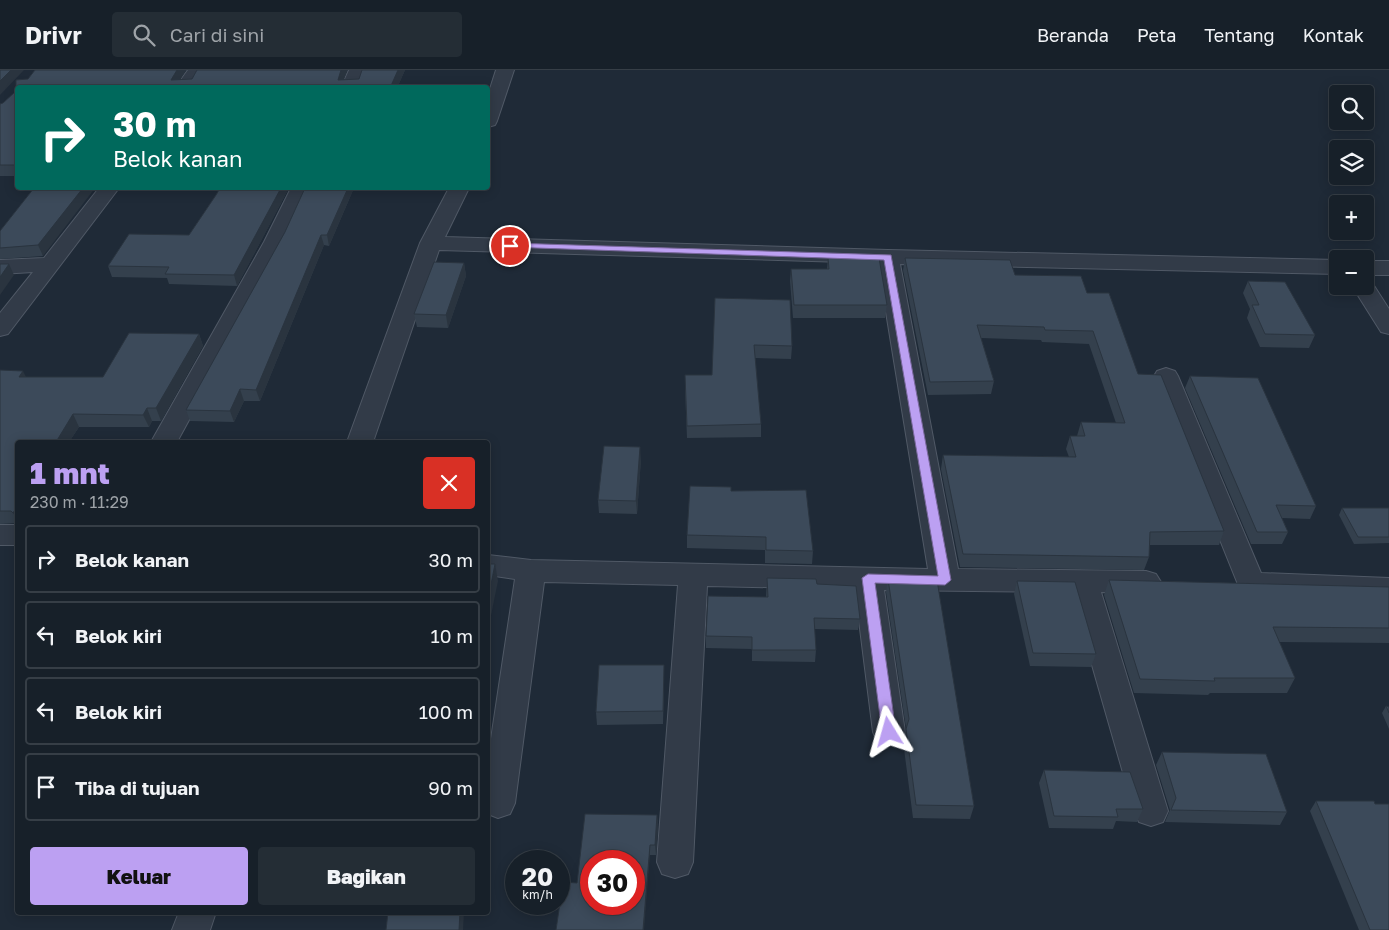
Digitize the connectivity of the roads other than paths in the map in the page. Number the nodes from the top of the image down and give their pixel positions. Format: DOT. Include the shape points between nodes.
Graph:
graph roads {
  1 [pos="197,70"];
  2 [pos="358,70"];
  3 [pos="505,70"];
  4 [pos="186,85"];
  5 [pos="351,85"];
  6 [pos="490,115"];
  7 [pos="108,190"];
  8 [pos="300,190"];
  9 [pos="457,190"];
  10 [pos="431,243"];
  11 [pos="888,257"];
  12 [pos="51,264"];
  13 [pos="0,267"];
  14 [pos="1329,267"];
  15 [pos="1374,268"];
  16 [pos="1389,268"];
  17 [pos="1369,295"];
  18 [pos="1389,327"];
  19 [pos="0,329"];
  20 [pos="1166,376"];
  21 [pos="165,440"];
  22 [pos="361,440"];
  23 [pos="0,535"];
  24 [pos="15,535"];
  25 [pos="490,565"];
  26 [pos="531,571"];
  27 [pos="693,573"];
  28 [pos="868,578"];
  29 [pos="945,580"];
  30 [pos="1083,581"];
  31 [pos="1172,583"];
  32 [pos="1222,584"];
  33 [pos="1251,584"];
  34 [pos="1388,591"];
  35 [pos="889,732"];
  36 [pos="498,803"];
  37 [pos="1151,811"];
  38 [pos="675,862"];
  39 [pos="197,915"];
  40 [pos="191,930"];
  1 -- 4 [label="street"];
  2 -- 5 [label="street"];
  3 -- 6 [label="street"];
  7 -- 12 [label="street"];
  8 -- 21 [label="street" via="275,242"];
  9 -- 10 [label="street"];
  10 -- 11 [label="street"];
  10 -- 22 [label="street"];
  11 -- 14 [label="street"];
  11 -- 29 [label="street"];
  12 -- 13 [label="street"];
  12 -- 19 [label="street"];
  15 -- 16 [label="street"];
  17 -- 18 [label="street"];
  20 -- 33 [label="street"];
  23 -- 24 [label="street"];
  25 -- 26 [label="street"];
  26 -- 27 [label="street"];
  26 -- 36 [label="street"];
  27 -- 28 [label="street"];
  27 -- 38 [label="street"];
  28 -- 29 [label="street"];
  28 -- 35 [label="street"];
  29 -- 30 [label="street"];
  30 -- 31 [label="street"];
  30 -- 37 [label="street"];
  32 -- 33 [label="street"];
  33 -- 34 [label="street"];
  39 -- 40 [label="street"];
}
